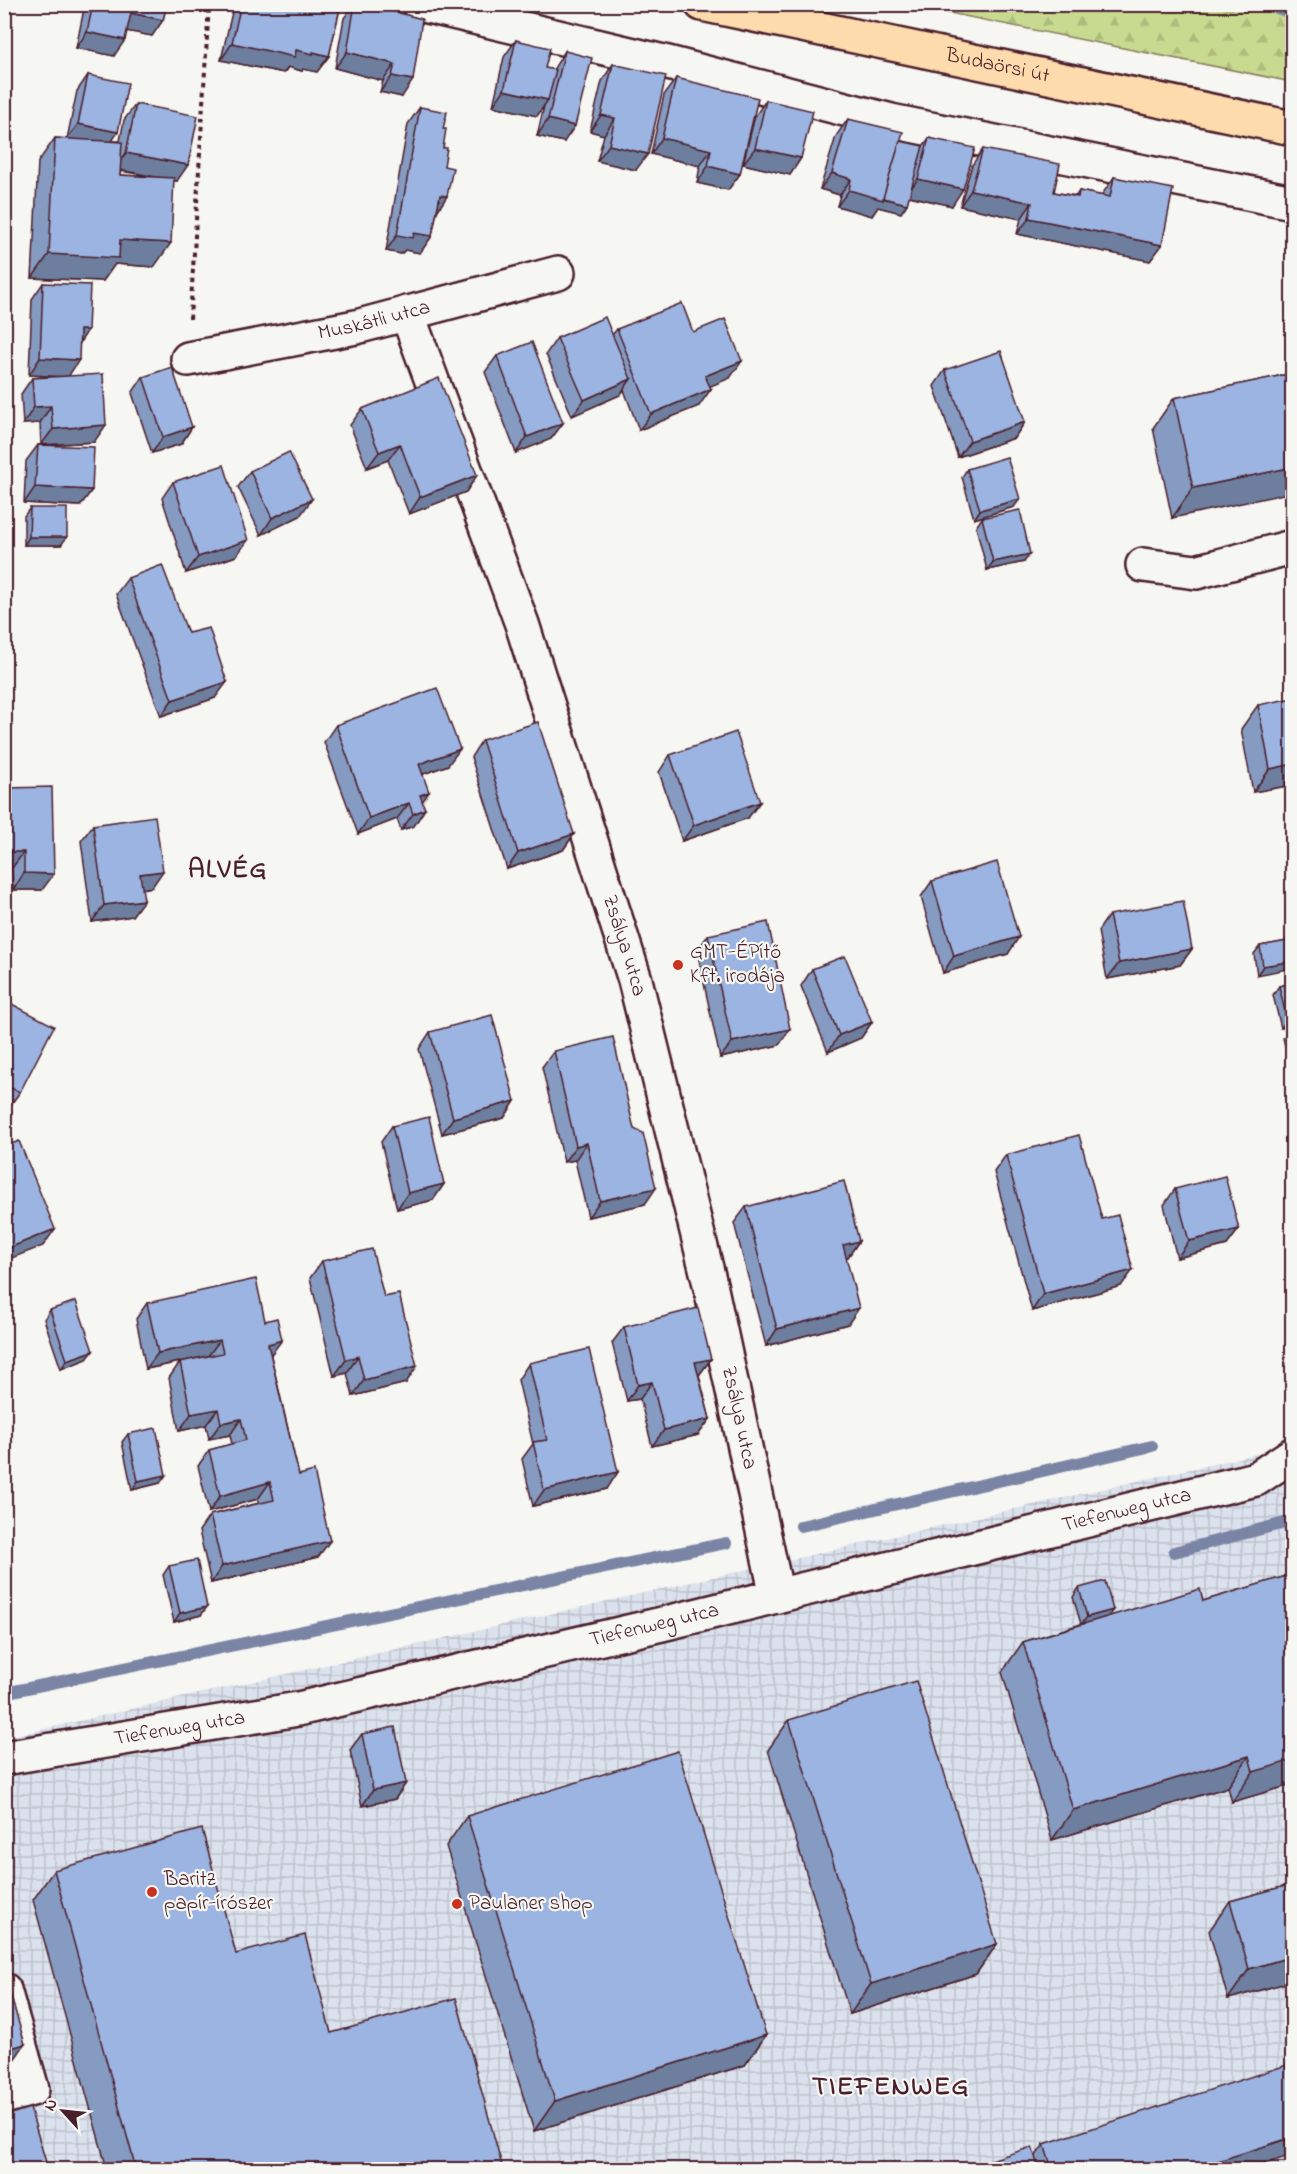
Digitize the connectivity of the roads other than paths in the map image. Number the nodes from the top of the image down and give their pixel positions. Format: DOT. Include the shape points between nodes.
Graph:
graph roads {
  1 [pos="419,4"];
  2 [pos="702,4"];
  3 [pos="1293,128"];
  4 [pos="1293,202"];
  5 [pos="558,273"];
  6 [pos="407,313"];
  7 [pos="188,359"];
  8 [pos="1293,547"];
  9 [pos="1143,565"];
  10 [pos="1293,1455"];
  11 [pos="777,1596"];
  12 [pos="4,1758"];
  13 [pos="4,1990"];
  14 [pos="4,2097"];
  1 -- 4 [label="street" via="891,121"];
  2 -- 3 [label="main road, Budaörsi út"];
  5 -- 6 [label="street, Muskátli utca"];
  6 -- 7 [label="street, Muskátli utca" via="356,327"];
  6 -- 11 [label="street, Zsálya utca" via="522,624 635,980 710,1284"];
  8 -- 9 [label="street" via="1196,572"];
  10 -- 11 [label="street, Tiefenweg utca" via="1256,1479"];
  11 -- 12 [label="street, Tiefenweg utca" via="298,1709"];
  13 -- 14 [label="street" via="33,2089"];
}
